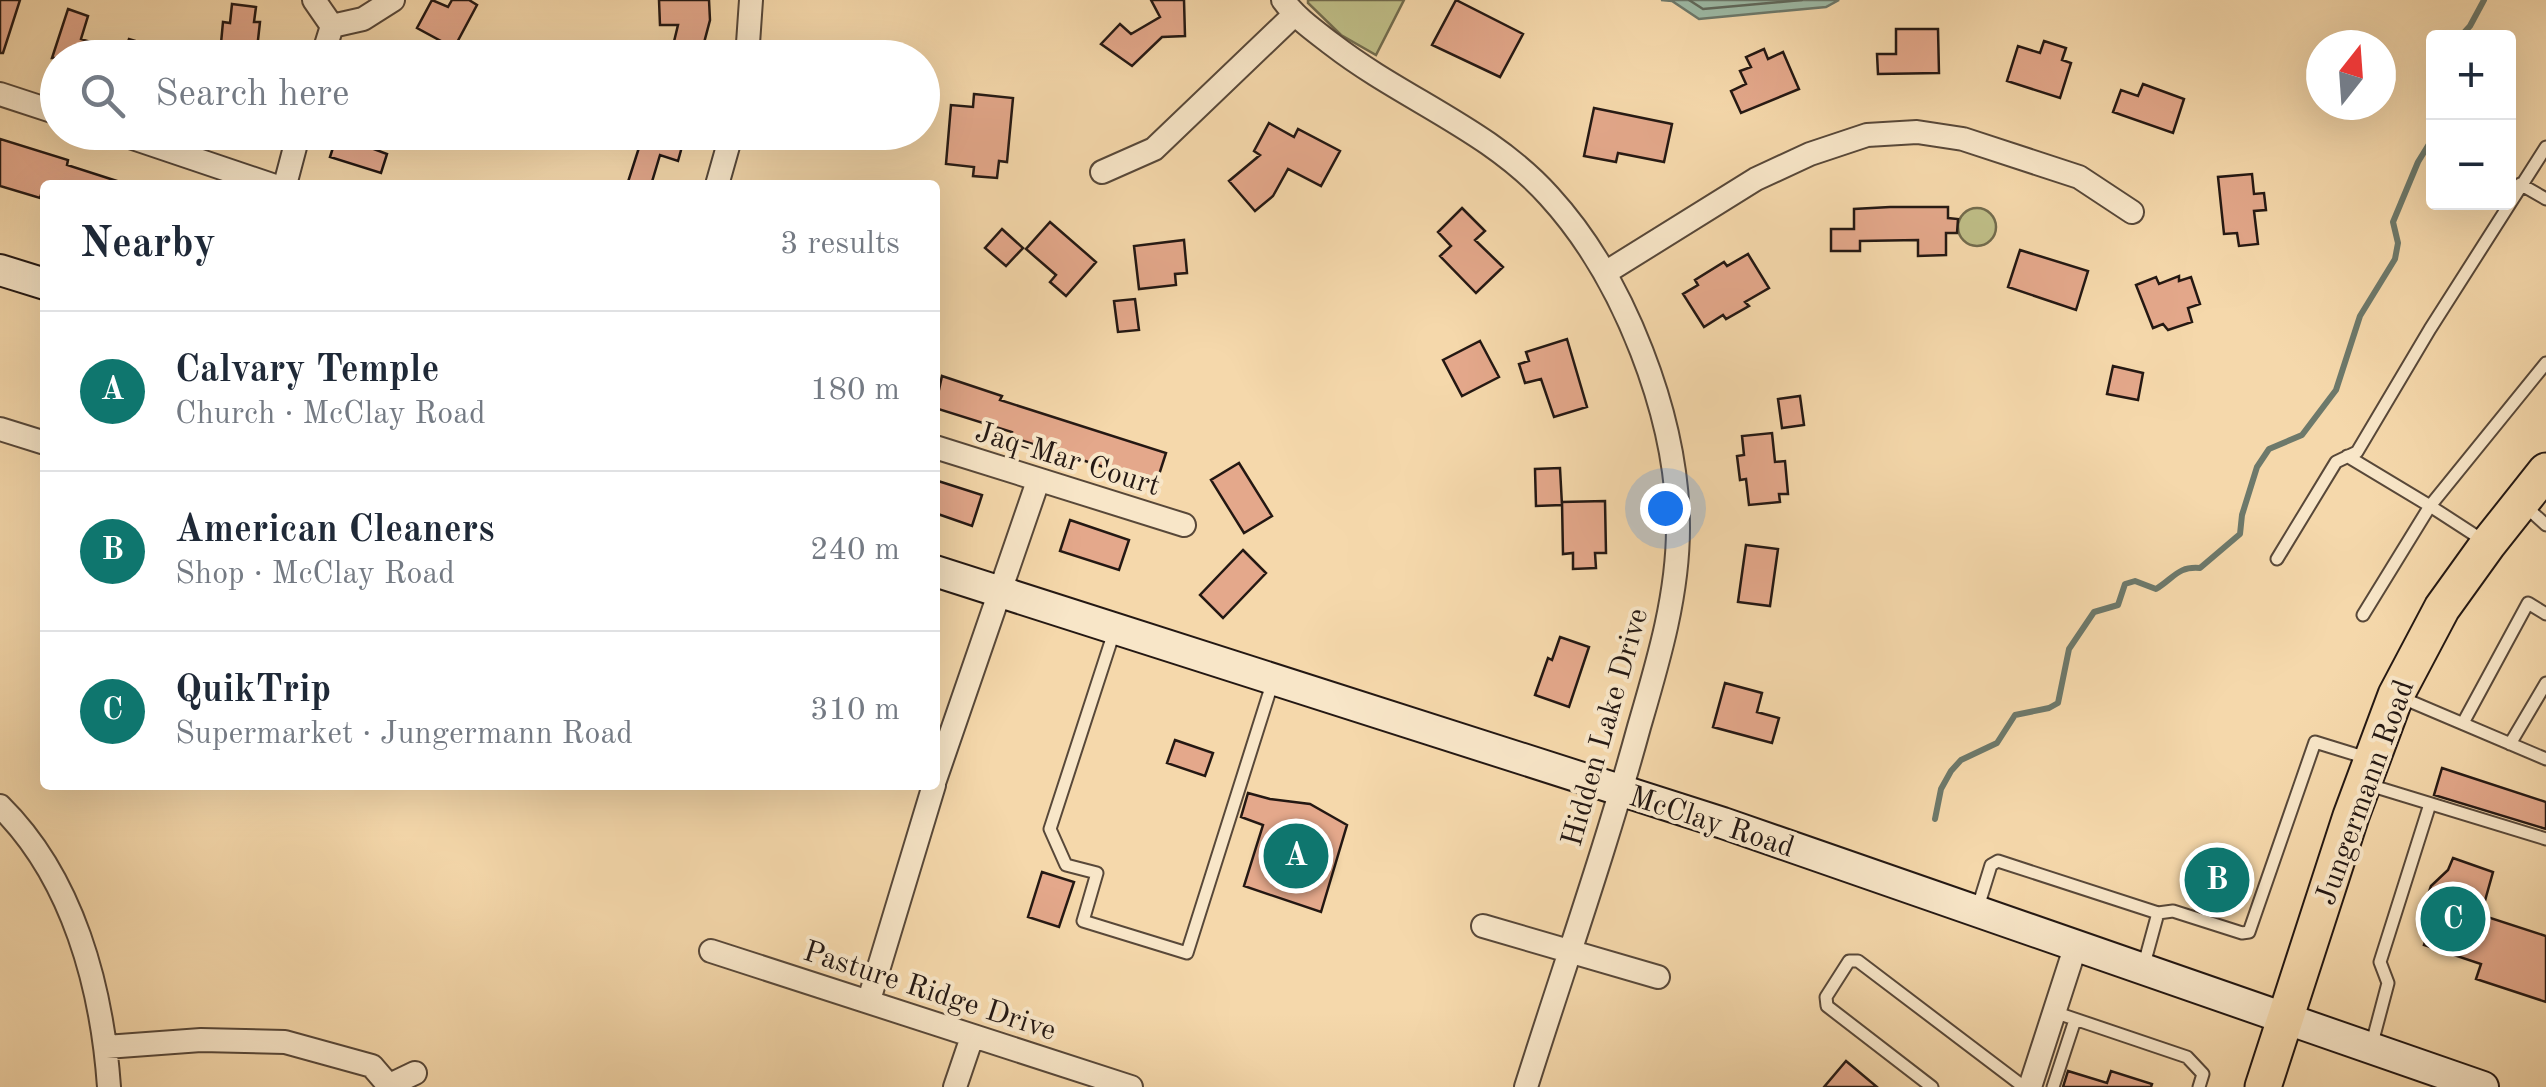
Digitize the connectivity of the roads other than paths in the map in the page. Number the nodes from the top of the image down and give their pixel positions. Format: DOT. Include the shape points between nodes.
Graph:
graph roads {
  1 [pos="314,0"];
  2 [pos="393,0"];
  3 [pos="750,0"];
  4 [pos="1289,8"];
  5 [pos="332,26"];
  6 [pos="328,40"];
  7 [pos="748,40"];
  8 [pos="0,94"];
  9 [pos="40,108"];
  10 [pos="2546,147"];
  11 [pos="168,150"];
  12 [pos="294,150"];
  13 [pos="727,150"];
  14 [pos="1102,172"];
  15 [pos="257,180"];
  16 [pos="285,180"];
  17 [pos="718,180"];
  18 [pos="2520,184"];
  19 [pos="2546,200"];
  20 [pos="2132,212"];
  21 [pos="0,270"];
  22 [pos="1605,274"];
  23 [pos="40,282"];
  24 [pos="2546,362"];
  25 [pos="0,429"];
  26 [pos="40,442"];
  27 [pos="940,449"];
  28 [pos="2347,456"];
  29 [pos="2546,471"];
  30 [pos="1038,481"];
  31 [pos="2430,506"];
  32 [pos="2534,514"];
  33 [pos="1184,525"];
  34 [pos="2488,544"];
  35 [pos="2277,559"];
  36 [pos="940,573"];
  37 [pos="998,592"];
  38 [pos="2546,614"];
  39 [pos="2363,615"];
  40 [pos="1115,629"];
  41 [pos="1274,680"];
  42 [pos="2546,682"];
  43 [pos="2396,695"];
  44 [pos="2462,724"];
  45 [pos="2510,744"];
  46 [pos="940,748"];
  47 [pos="2546,758"];
  48 [pos="2366,771"];
  49 [pos="932,790"];
  50 [pos="1621,792"];
  51 [pos="2430,804"];
  52 [pos="0,806"];
  53 [pos="2546,839"];
  54 [pos="1977,910"];
  55 [pos="2158,913"];
  56 [pos="1483,926"];
  57 [pos="2076,945"];
  58 [pos="711,951"];
  59 [pos="1568,952"];
  60 [pos="2144,968"];
  61 [pos="1658,976"];
  62 [pos="869,1000"];
  63 [pos="2065,1016"];
  64 [pos="2286,1017"];
  65 [pos="972,1037"];
  66 [pos="106,1047"];
  67 [pos="2370,1047"];
  68 [pos="416,1074"];
  69 [pos="390,1086"];
  70 [pos="108,1087"];
  71 [pos="956,1087"];
  72 [pos="1131,1087"];
  73 [pos="1526,1087"];
  74 [pos="1932,1087"];
  75 [pos="2027,1087"];
  76 [pos="2053,1087"];
  77 [pos="2199,1087"];
  78 [pos="2263,1087"];
  79 [pos="2484,1087"];
  1 -- 5 [label="street"];
  2 -- 5 [label="street" via="362,19"];
  3 -- 7 [label="street"];
  4 -- 14 [label="street" via="1154,148"];
  4 -- 22 [label="street, Hidden Lake Drive" via="1355,62 1492,144 1550,196"];
  5 -- 6 [label="street"];
  8 -- 9 [label="street"];
  10 -- 18 [label="lane"];
  11 -- 15 [label="street"];
  12 -- 16 [label="street"];
  13 -- 17 [label="street"];
  18 -- 19 [label="lane"];
  18 -- 28 [label="lane" via="2358,452"];
  20 -- 22 [label="street" via="2079,177 1963,139 1916,132 1867,135 1756,179"];
  21 -- 23 [label="main road"];
  22 -- 50 [label="street, Hidden Lake Drive" via="1645,361 1670,443 1678,528 1668,629"];
  24 -- 31 [label="lane"];
  25 -- 26 [label="street"];
  27 -- 30 [label="street, Jaq-Mar Court"];
  28 -- 31 [label="lane"];
  28 -- 35 [label="lane" via="2326,474"];
  29 -- 32 [label="main road, Jungermann Road"];
  30 -- 33 [label="street, Jaq-Mar Court"];
  30 -- 37 [label="street"];
  31 -- 34 [label="lane"];
  31 -- 39 [label="lane"];
  32 -- 34 [label="main road, Jungermann Road"];
  34 -- 43 [label="main road, Jungermann Road" via="2423,639"];
  36 -- 37 [label="main road, McClay Road"];
  37 -- 40 [label="main road, McClay Road"];
  37 -- 46 [label="street"];
  38 -- 44 [label="lane" via="2528,603"];
  40 -- 41 [label="main road, McClay Road"];
  40 -- 41 [label="lane" via="1050,829 1066,865 1098,874 1083,921 1187,953"];
  41 -- 50 [label="main road, McClay Road"];
  42 -- 45 [label="lane"];
  43 -- 44 [label="lane"];
  43 -- 48 [label="main road, Jungermann Road"];
  44 -- 45 [label="lane"];
  45 -- 47 [label="lane"];
  48 -- 51 [label="lane"];
  48 -- 55 [label="lane" via="2315,742 2250,932"];
  48 -- 64 [label="main road, Jungermann Road"];
  49 -- 62 [label="street"];
  50 -- 54 [label="main road, McClay Road"];
  50 -- 59 [label="street, Hidden Lake Drive"];
  51 -- 53 [label="lane"];
  51 -- 67 [label="lane" via="2380,962 2388,983"];
  52 -- 66 [label="street" via="29,836 73,920"];
  54 -- 55 [label="lane" via="1998,861"];
  54 -- 57 [label="main road, McClay Road"];
  55 -- 60 [label="lane"];
  56 -- 59 [label="street"];
  57 -- 60 [label="main road, McClay Road"];
  57 -- 63 [label="street"];
  58 -- 62 [label="street, Pasture Ridge Drive"];
  59 -- 61 [label="street"];
  59 -- 73 [label="street, Hidden Lake Drive"];
  60 -- 64 [label="main road, McClay Road"];
  62 -- 65 [label="street, Pasture Ridge Drive"];
  63 -- 75 [label="street"];
  63 -- 76 [label="lane"];
  63 -- 77 [label="lane" via="2188,1058 2203,1074"];
  64 -- 67 [label="main road, McClay Road"];
  64 -- 78 [label="main road, Jungermann Road"];
  65 -- 71 [label="street"];
  65 -- 72 [label="street, Pasture Ridge Drive"];
  66 -- 69 [label="street" via="285,1042 372,1066"];
  66 -- 70 [label="street"];
  67 -- 79 [label="main road, McClay Road"];
  68 -- 69 [label="street"];
  74 -- 75 [label="lane" via="1828,1006 1826,997 1848,961"];
}
